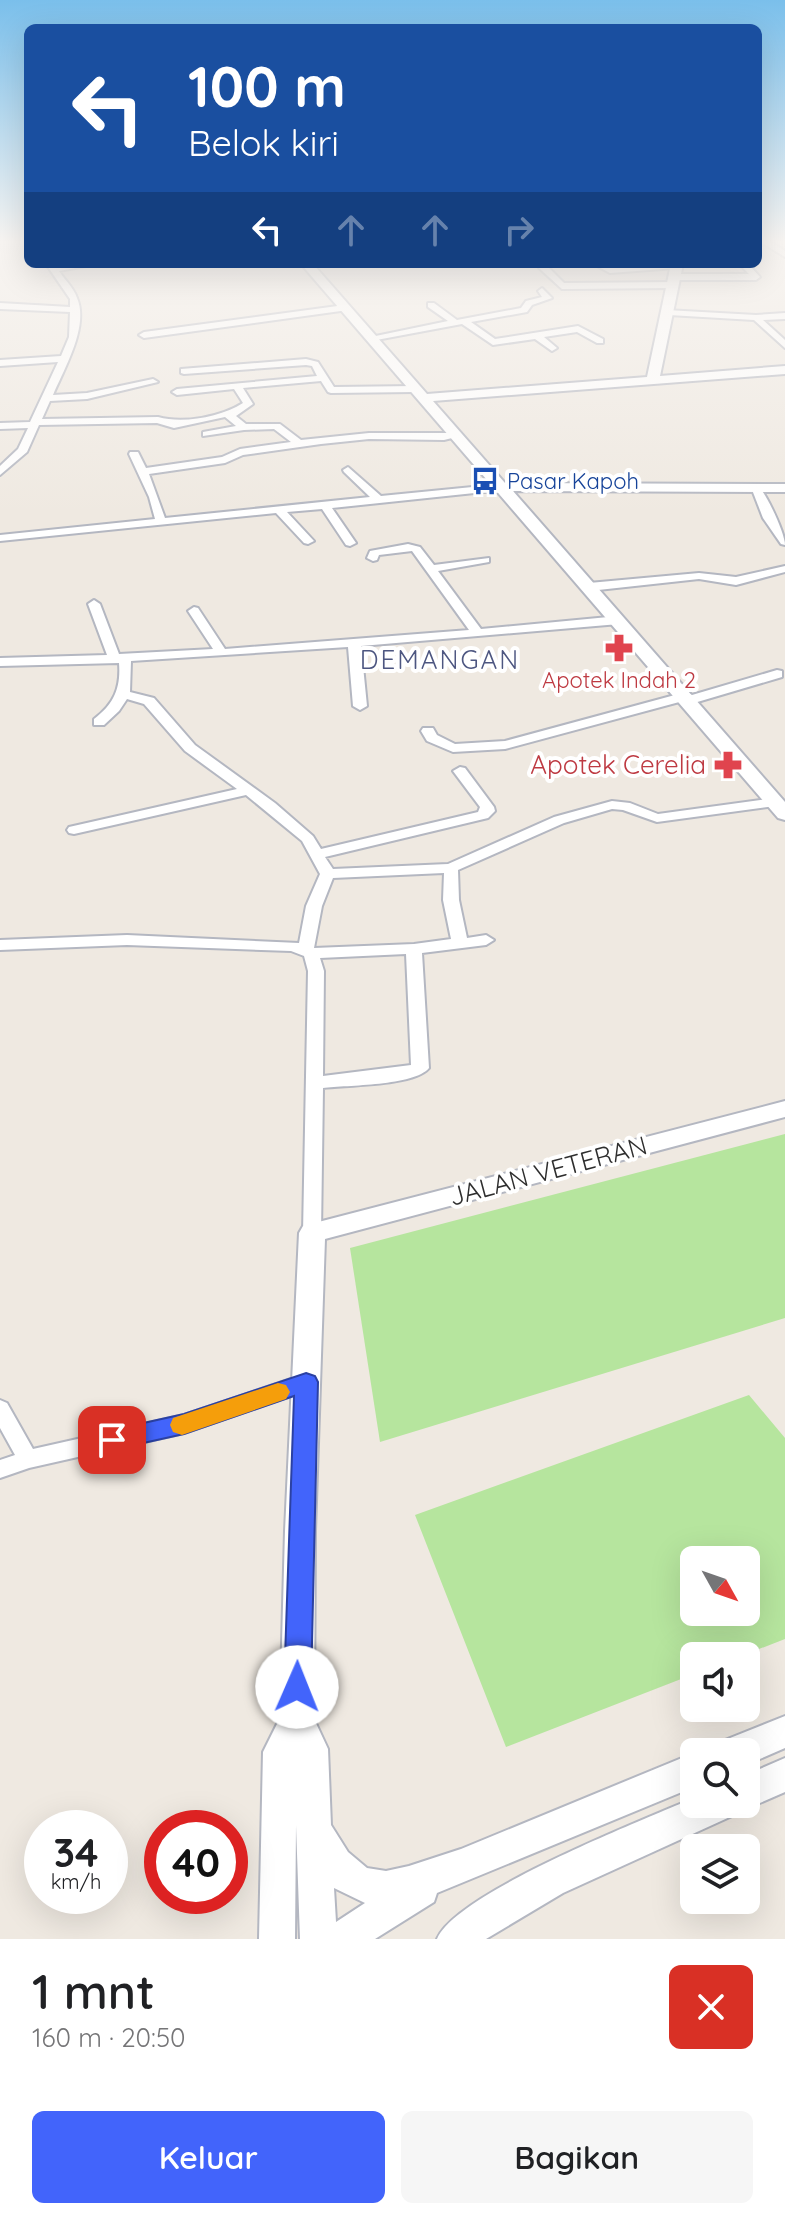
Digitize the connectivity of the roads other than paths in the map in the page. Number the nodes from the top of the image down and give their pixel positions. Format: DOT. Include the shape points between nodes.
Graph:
graph roads {
  1 [pos="74,332"];
  2 [pos="163,332"];
  3 [pos="366,332"];
  4 [pos="399,332"];
  5 [pos="477,332"];
  6 [pos="556,332"];
  7 [pos="582,332"];
  8 [pos="664,332"];
  9 [pos="144,335"];
  10 [pos="781,335"];
  11 [pos="537,336"];
  12 [pos="371,338"];
  13 [pos="600,341"];
  14 [pos="785,345"];
  15 [pos="552,348"];
  16 [pos="63,359"];
  17 [pos="0,363"];
  18 [pos="785,370"];
  19 [pos="184,371"];
  20 [pos="322,378"];
  21 [pos="653,380"];
  22 [pos="153,382"];
  23 [pos="237,386"];
  24 [pos="177,392"];
  25 [pos="418,394"];
  26 [pos="46,398"];
  27 [pos="231,415"];
  28 [pos="34,423"];
  29 [pos="0,426"];
  30 [pos="244,427"];
  31 [pos="207,434"];
  32 [pos="455,436"];
  33 [pos="300,444"];
  34 [pos="134,454"];
  35 [pos="348,470"];
  36 [pos="0,472"];
  37 [pos="141,472"];
  38 [pos="503,487"];
  39 [pos="756,487"];
  40 [pos="785,488"];
  41 [pos="379,500"];
  42 [pos="326,506"];
  43 [pos="279,510"];
  44 [pos="161,522"];
  45 [pos="0,538"];
  46 [pos="308,541"];
  47 [pos="785,542"];
  48 [pos="350,543"];
  49 [pos="373,558"];
  50 [pos="485,560"];
  51 [pos="430,569"];
  52 [pos="785,569"];
  53 [pos="589,587"];
  54 [pos="94,604"];
  55 [pos="194,611"];
  56 [pos="619,620"];
  57 [pos="478,633"];
  58 [pos="354,643"];
  59 [pos="222,653"];
  60 [pos="120,659"];
  61 [pos="0,662"];
  62 [pos="777,674"];
  63 [pos="124,694"];
  64 [pos="687,698"];
  65 [pos="360,706"];
  66 [pos="99,722"];
  67 [pos="428,731"];
  68 [pos="460,771"];
  69 [pos="249,790"];
  70 [pos="779,801"];
  71 [pos="74,830"];
  72 [pos="318,854"];
  73 [pos="451,868"];
  74 [pos="328,873"];
  75 [pos="486,940"];
  76 [pos="460,943"];
  77 [pos="0,945"];
  78 [pos="414,949"];
  79 [pos="308,952"];
  80 [pos="315,1083"];
  81 [pos="785,1109"];
  82 [pos="312,1233"];
  83 [pos="306,1382"];
  84 [pos="0,1409"];
  85 [pos="28,1459"];
  86 [pos="0,1469"];
  87 [pos="297,1720"];
  88 [pos="785,1732"];
  89 [pos="760,1742"];
  90 [pos="785,1775"];
  91 [pos="680,1776"];
  92 [pos="760,1786"];
  93 [pos="689,1818"];
  94 [pos="315,1831"];
  95 [pos="461,1867"];
  96 [pos="277,1939"];
  97 [pos="318,1939"];
  98 [pos="342,1939"];
  99 [pos="455,1939"];
  1 -- 16 [label="street"];
  2 -- 9 [label="street"];
  3 -- 12 [label="street"];
  4 -- 12 [label="street"];
  5 -- 11 [label="street" via="493,342"];
  6 -- 11 [label="street"];
  7 -- 13 [label="street"];
  8 -- 21 [label="street"];
  10 -- 14 [label="street"];
  11 -- 15 [label="street"];
  12 -- 25 [label="street"];
  16 -- 17 [label="street"];
  16 -- 26 [label="street"];
  18 -- 21 [label="street"];
  19 -- 20 [label="street" via="306,362 315,364"];
  20 -- 23 [label="street"];
  20 -- 25 [label="street" via="331,390"];
  21 -- 25 [label="street"];
  22 -- 26 [label="street" via="87,396"];
  23 -- 24 [label="street"];
  23 -- 27 [label="street" via="248,404"];
  25 -- 32 [label="street"];
  26 -- 28 [label="street"];
  27 -- 28 [label="street" via="174,425 158,420"];
  27 -- 30 [label="street"];
  28 -- 29 [label="street"];
  28 -- 36 [label="street" via="19,456"];
  30 -- 31 [label="street"];
  30 -- 33 [label="street" via="276,426"];
  32 -- 33 [label="street" via="366,436"];
  32 -- 38 [label="street"];
  33 -- 37 [label="street"];
  34 -- 37 [label="street"];
  35 -- 41 [label="street"];
  37 -- 44 [label="street"];
  38 -- 39 [label="street"];
  38 -- 41 [label="street"];
  38 -- 53 [label="street"];
  39 -- 40 [label="street"];
  39 -- 47 [label="street"];
  41 -- 42 [label="street"];
  42 -- 43 [label="street"];
  42 -- 48 [label="street"];
  43 -- 44 [label="street"];
  43 -- 46 [label="street"];
  44 -- 45 [label="street"];
  49 -- 51 [label="street" via="376,550 413,547"];
  50 -- 51 [label="street"];
  51 -- 57 [label="street"];
  52 -- 53 [label="street" via="736,581 699,576"];
  53 -- 56 [label="street"];
  54 -- 60 [label="street"];
  55 -- 59 [label="street"];
  56 -- 57 [label="street"];
  56 -- 64 [label="street"];
  57 -- 58 [label="street"];
  58 -- 59 [label="street"];
  58 -- 65 [label="street"];
  59 -- 60 [label="street"];
  60 -- 61 [label="street"];
  60 -- 63 [label="street" via="127,685"];
  62 -- 64 [label="street"];
  63 -- 66 [label="street"];
  63 -- 69 [label="street" via="149,701 190,748"];
  64 -- 67 [label="street" via="505,745 453,748"];
  64 -- 70 [label="street"];
  68 -- 72 [label="street" via="487,807 483,815"];
  69 -- 71 [label="street"];
  69 -- 72 [label="street" via="308,839"];
  70 -- 73 [label="street" via="657,818 612,805 559,820"];
  72 -- 74 [label="street"];
  73 -- 74 [label="street"];
  73 -- 76 [label="street"];
  74 -- 79 [label="street" via="314,906"];
  75 -- 76 [label="street"];
  76 -- 78 [label="street"];
  77 -- 79 [label="street" via="127,940 293,946"];
  78 -- 79 [label="street"];
  78 -- 80 [label="street" via="420,1068"];
  79 -- 80 [label="street" via="316,971"];
  80 -- 82 [label="street"];
  81 -- 82 [label="street, JALAN VETERAN"];
  82 -- 83 [label="street"];
  83 -- 85 [label="street" via="184,1424"];
  83 -- 87 [label="street"];
  84 -- 85 [label="street"];
  85 -- 86 [label="street"];
  87 -- 94 [label="street" via="311,1749"];
  87 -- 96 [label="street" via="280,1752"];
  88 -- 89 [label="street"];
  90 -- 92 [label="street"];
  91 -- 95 [label="street"];
  93 -- 99 [label="street" via="554,1879"];
  94 -- 95 [label="street" via="335,1865 363,1885 386,1889"];
  94 -- 97 [label="street"];
  95 -- 98 [label="street"];
}
